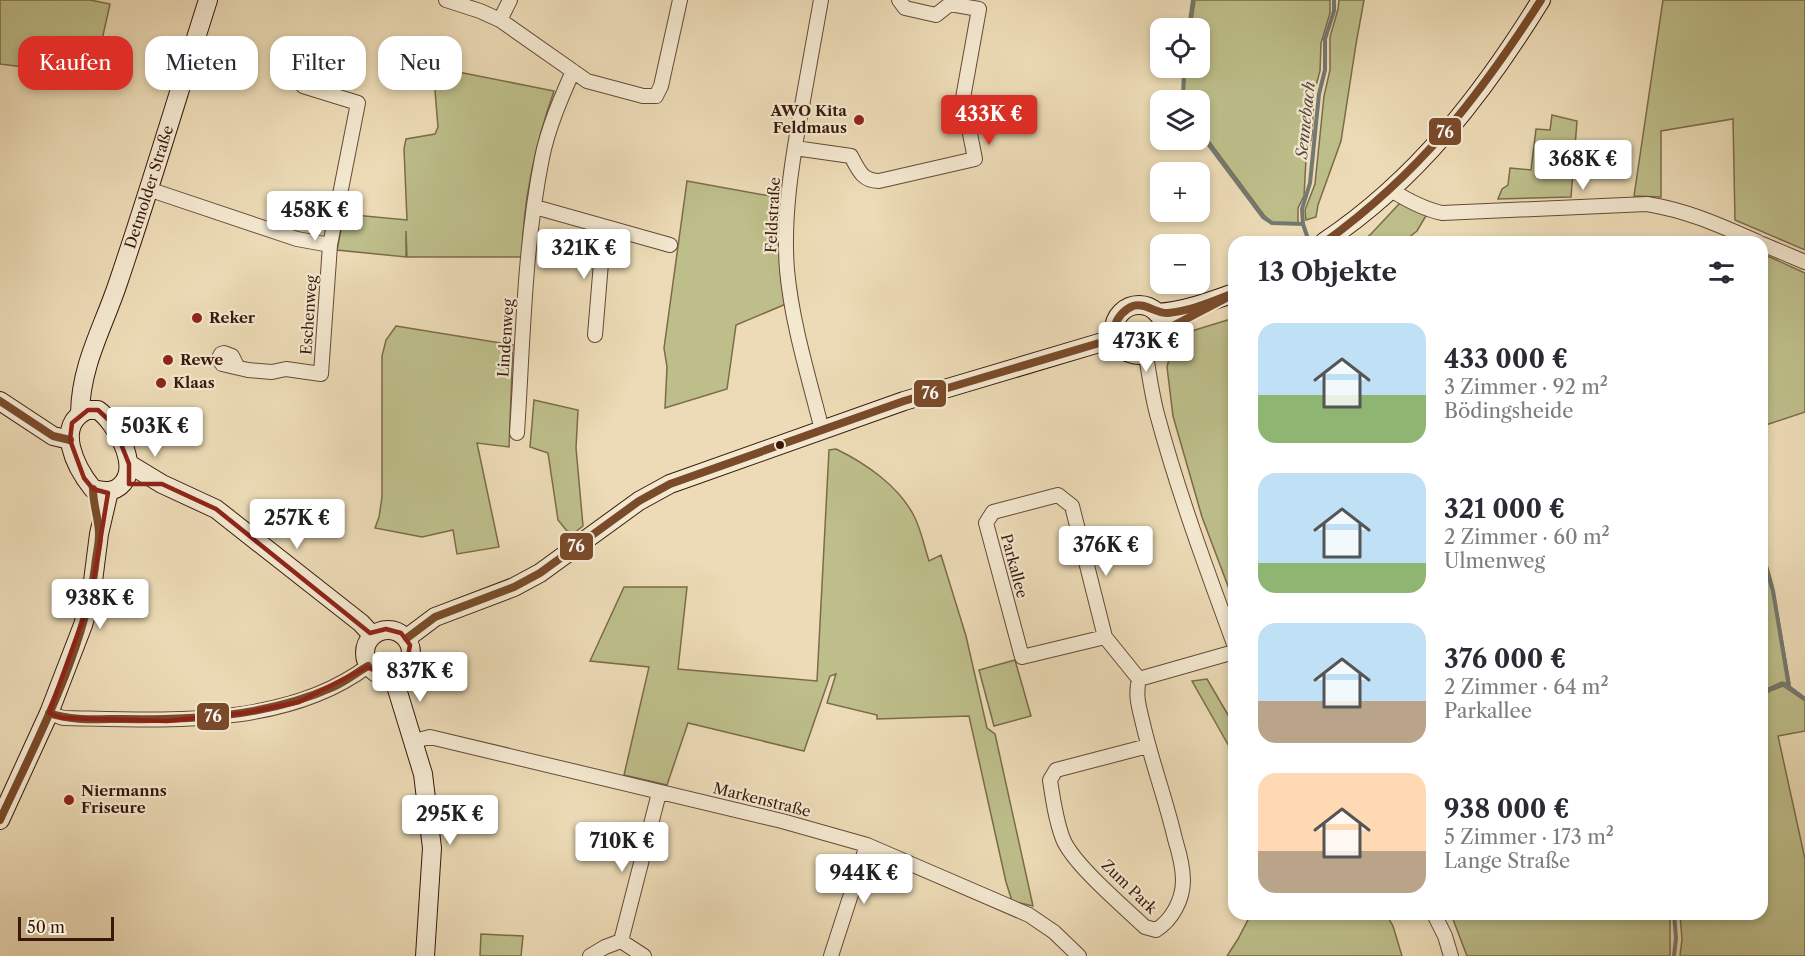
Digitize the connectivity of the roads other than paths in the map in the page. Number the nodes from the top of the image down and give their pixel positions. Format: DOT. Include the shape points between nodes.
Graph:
graph roads {
  1 [pos="208,0"];
  2 [pos="446,0"];
  3 [pos="510,0"];
  4 [pos="680,0"];
  5 [pos="821,0"];
  6 [pos="899,0"];
  7 [pos="1540,0"];
  8 [pos="971,4"];
  9 [pos="500,20"];
  10 [pos="573,71"];
  11 [pos="316,90"];
  12 [pos="795,148"];
  13 [pos="148,189"];
  14 [pos="1391,190"];
  15 [pos="535,207"];
  16 [pos="604,227"];
  17 [pos="1332,236"];
  18 [pos="1744,236"];
  19 [pos="330,245"];
  20 [pos="670,245"];
  21 [pos="1768,247"];
  22 [pos="1805,262"];
  23 [pos="1228,296"];
  24 [pos="1228,297"];
  25 [pos="1158,313"];
  26 [pos="1165,330"];
  27 [pos="595,335"];
  28 [pos="1116,339"];
  29 [pos="1146,355"];
  30 [pos="237,366"];
  31 [pos="0,401"];
  32 [pos="80,421"];
  33 [pos="822,430"];
  34 [pos="517,433"];
  35 [pos="127,473"];
  36 [pos="101,490"];
  37 [pos="1228,628"];
  38 [pos="372,635"];
  39 [pos="1105,637"];
  40 [pos="406,638"];
  41 [pos="1228,654"];
  42 [pos="368,666"];
  43 [pos="393,676"];
  44 [pos="1139,679"];
  45 [pos="49,713"];
  46 [pos="414,741"];
  47 [pos="1148,746"];
  48 [pos="659,792"];
  49 [pos="2,810"];
  50 [pos="867,845"];
  51 [pos="1436,920"];
  52 [pos="621,941"];
  53 [pos="425,956"];
  54 [pos="590,956"];
  55 [pos="644,956"];
  56 [pos="831,956"];
  57 [pos="1079,956"];
  58 [pos="1451,956"];
  1 -- 13 [label="street, Detmolder Straße"];
  2 -- 9 [label="street"];
  3 -- 9 [label="street"];
  4 -- 10 [label="street" via="656,96 587,81"];
  5 -- 12 [label="street, Feldstraße"];
  6 -- 8 [label="street" via="905,8 936,15 950,4"];
  7 -- 14 [label="street" via="1479,94"];
  8 -- 12 [label="street" via="979,9 963,98 975,159 870,181 862,176 851,156"];
  9 -- 10 [label="street"];
  10 -- 15 [label="street, Lindenweg" via="542,156"];
  11 -- 19 [label="street, Eschenweg" via="358,103"];
  12 -- 33 [label="street, Feldstraße" via="787,199 787,270"];
  13 -- 19 [label="street" via="297,239"];
  13 -- 32 [label="street, Detmolder Straße" via="85,372"];
  14 -- 17 [label="street"];
  14 -- 18 [label="street" via="1442,213 1647,204 1697,215"];
  15 -- 16 [label="street"];
  15 -- 34 [label="street, Lindenweg"];
  16 -- 20 [label="street"];
  16 -- 27 [label="street"];
  19 -- 30 [label="street, Eschenweg" via="321,374"];
  21 -- 22 [label="street"];
  23 -- 25 [label="street"];
  24 -- 26 [label="street"];
  25 -- 26 [label="street"];
  25 -- 28 [label="street" via="1137,305 1126,309 1114,327"];
  26 -- 29 [label="street" via="1160,346"];
  28 -- 29 [label="street" via="1122,349 1133,355"];
  28 -- 33 [label="street" via="904,401"];
  29 -- 37 [label="street" via="1156,412 1174,472"];
  31 -- 32 [label="street" via="38,425"];
  32 -- 35 [label="street" via="112,424"];
  32 -- 36 [label="street, Detmolder Straße" via="75,458 84,478"];
  33 -- 40 [label="street" via="670,484 639,501 540,573 435,617"];
  35 -- 36 [label="street" via="119,488"];
  35 -- 38 [label="street" via="140,484 162,484 216,508"];
  36 -- 45 [label="street" via="93,503 99,534 91,597"];
  38 -- 40 [label="street" via="386,629"];
  38 -- 42 [label="street" via="364,653"];
  39 -- 39 [label="street, Parkallee" via="1072,506 1058,495 993,512 986,523 1022,657"];
  39 -- 44 [label="street, Parkallee"];
  40 -- 43 [label="street" via="410,661"];
  41 -- 44 [label="street"];
  42 -- 43 [label="street" via="379,675"];
  42 -- 45 [label="street" via="351,679 299,702 245,713 167,720 63,718"];
  43 -- 46 [label="street"];
  44 -- 47 [label="street, Zum Park" via="1136,692"];
  45 -- 49 [label="street"];
  46 -- 48 [label="street, Markenstraße" via="430,736"];
  46 -- 53 [label="street" via="423,774 432,848"];
  47 -- 47 [label="street, Zum Park" via="1056,770 1050,780 1064,841 1076,859 1145,927 1156,930 1177,906 1183,869"];
  48 -- 50 [label="street, Markenstraße"];
  48 -- 52 [label="street"];
  50 -- 56 [label="street"];
  50 -- 57 [label="street, Markenstraße" via="1029,915"];
  51 -- 58 [label="street"];
  52 -- 54 [label="street"];
  52 -- 55 [label="street"];
}
